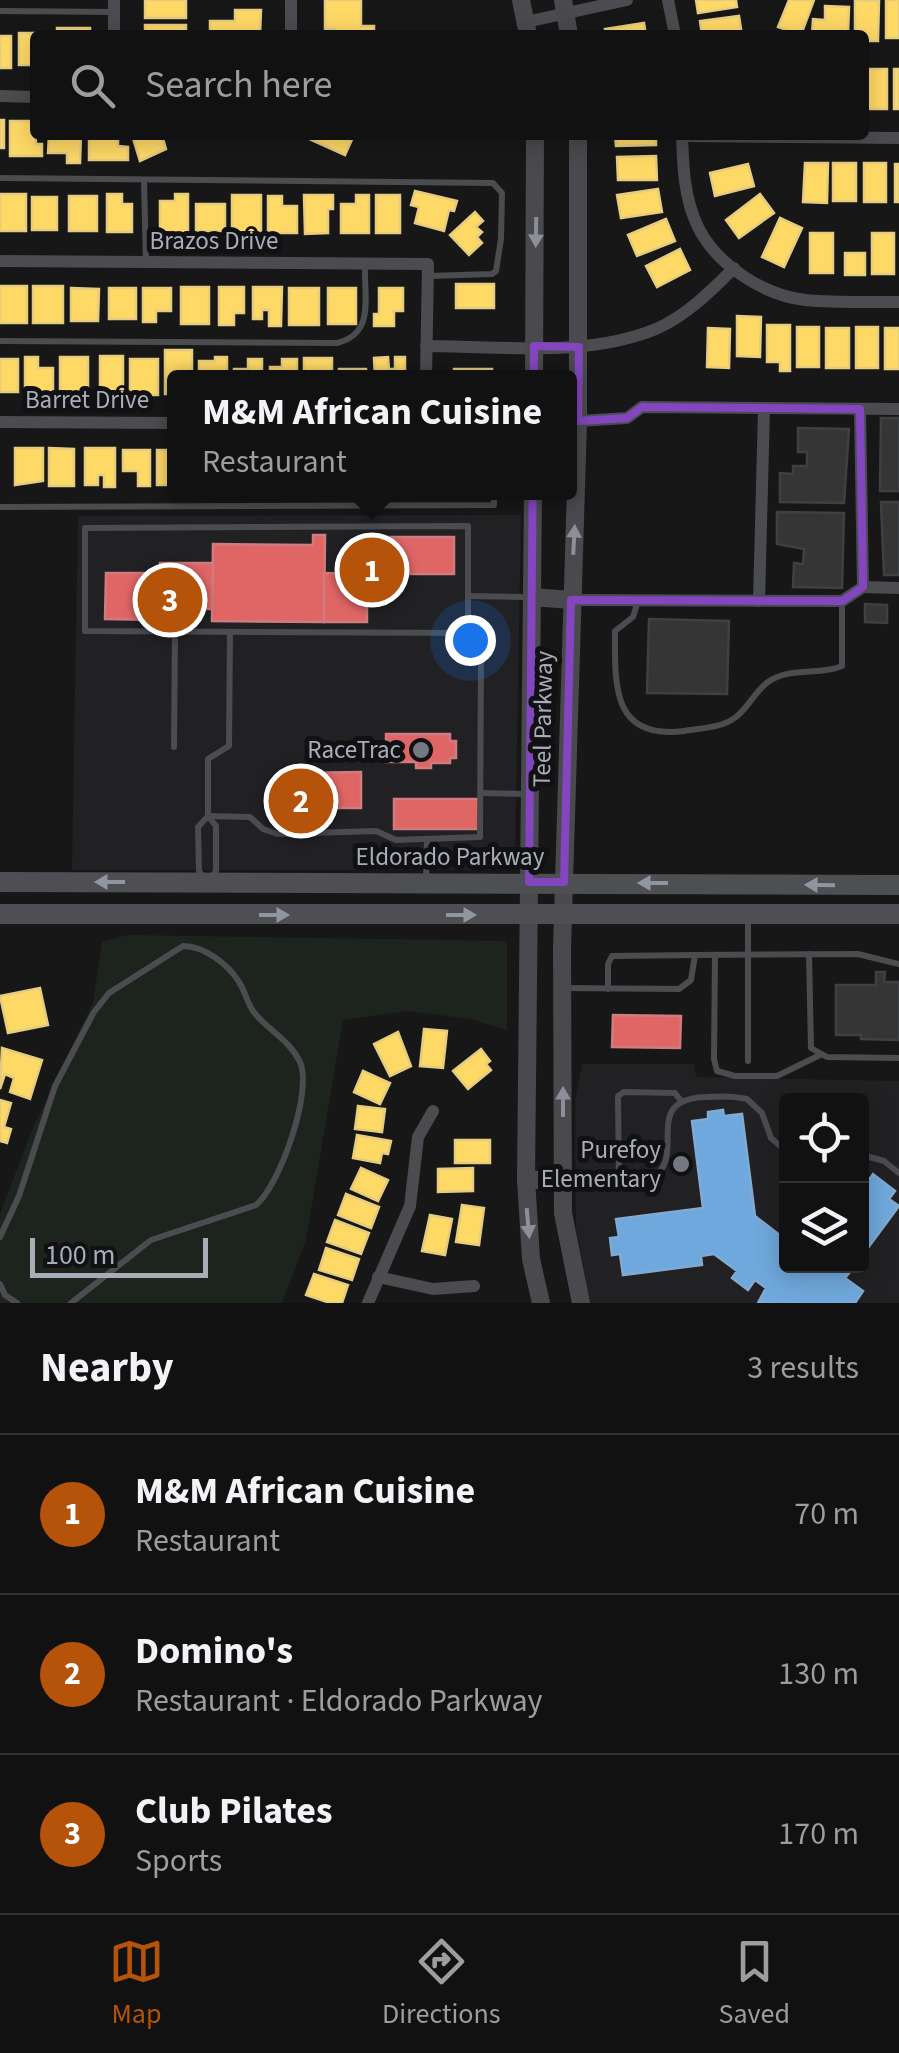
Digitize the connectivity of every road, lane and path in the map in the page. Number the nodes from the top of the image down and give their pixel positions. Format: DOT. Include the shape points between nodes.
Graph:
graph roads {
  1 [pos="291,0"];
  2 [pos="521,0"];
  3 [pos="627,0"];
  4 [pos="668,0"];
  5 [pos="114,6"];
  6 [pos="565,7"];
  7 [pos="0,11"];
  8 [pos="527,28"];
  9 [pos="290,30"];
  10 [pos="675,30"];
  11 [pos="0,96"];
  12 [pos="30,97"];
  13 [pos="869,138"];
  14 [pos="899,138"];
  15 [pos="535,140"];
  16 [pos="578,140"];
  17 [pos="682,140"];
  18 [pos="0,178"];
  19 [pos="144,180"];
  20 [pos="0,262"];
  21 [pos="146,263"];
  22 [pos="364,264"];
  23 [pos="734,268"];
  24 [pos="428,270"];
  25 [pos="899,302"];
  26 [pos="0,341"];
  27 [pos="426,346"];
  28 [pos="534,346"];
  29 [pos="579,346"];
  30 [pos="426,370"];
  31 [pos="534,370"];
  32 [pos="899,408"];
  33 [pos="764,409"];
  34 [pos="860,409"];
  35 [pos="578,421"];
  36 [pos="0,422"];
  37 [pos="167,422"];
  38 [pos="577,447"];
  39 [pos="494,500"];
  40 [pos="533,500"];
  41 [pos="575,500"];
  42 [pos="0,507"];
  43 [pos="863,588"];
  44 [pos="899,588"];
  45 [pos="468,596"];
  46 [pos="532,597"];
  47 [pos="571,600"];
  48 [pos="638,600"];
  49 [pos="759,601"];
  50 [pos="842,601"];
  51 [pos="175,632"];
  52 [pos="230,632"];
  53 [pos="468,634"];
  54 [pos="174,747"];
  55 [pos="482,793"];
  56 [pos="530,794"];
  57 [pos="208,816"];
  58 [pos="427,840"];
  59 [pos="426,881"];
  60 [pos="0,882"];
  61 [pos="207,882"];
  62 [pos="528,882"];
  63 [pos="564,882"];
  64 [pos="899,885"];
  65 [pos="0,914"];
  66 [pos="207,914"];
  67 [pos="748,914"];
  68 [pos="899,914"];
  69 [pos="563,915"];
  70 [pos="528,916"];
  71 [pos="809,954"];
  72 [pos="695,955"];
  73 [pos="714,955"];
  74 [pos="748,955"];
  75 [pos="899,964"];
  76 [pos="562,988"];
  77 [pos="608,989"];
  78 [pos="820,1055"];
  79 [pos="899,1058"];
  80 [pos="748,1060"];
  81 [pos="681,1101"];
  82 [pos="433,1111"];
  83 [pos="779,1145"];
  84 [pos="869,1157"];
  85 [pos="899,1173"];
  86 [pos="526,1179"];
  87 [pos="563,1182"];
  88 [pos="619,1182"];
  89 [pos="0,1238"];
  90 [pos="378,1277"];
  91 [pos="0,1284"];
  92 [pos="474,1286"];
  93 [pos="3,1294"];
  94 [pos="17,1303"];
  95 [pos="70,1303"];
  96 [pos="368,1303"];
  97 [pos="540,1303"];
  98 [pos="581,1303"];
  1 -- 9 [label="street"];
  2 -- 8 [label="main road"];
  3 -- 6 [label="street"];
  4 -- 10 [label="street"];
  5 -- 7 [label="lane"];
  6 -- 8 [label="street"];
  11 -- 12 [label="street"];
  13 -- 14 [label="street"];
  15 -- 28 [label="main road, one-way"];
  16 -- 29 [label="main road, Teel Parkway"];
  17 -- 23 [label="street" via="683,176 699,228"];
  18 -- 19 [label="lane"];
  19 -- 21 [label="lane"];
  19 -- 24 [label="lane" via="493,184 502,194 496,271"];
  20 -- 21 [label="street, Brazos Drive"];
  21 -- 22 [label="street, Brazos Drive"];
  22 -- 24 [label="street, Brazos Drive"];
  22 -- 26 [label="lane" via="364,320 359,333 337,344"];
  23 -- 25 [label="street" via="771,292 802,300"];
  23 -- 29 [label="street" via="659,328"];
  24 -- 27 [label="street"];
  27 -- 28 [label="street"];
  27 -- 30 [label="street"];
  28 -- 29 [label="street"];
  28 -- 31 [label="main road"];
  29 -- 35 [label="main road, Teel Parkway"];
  32 -- 34 [label="street"];
  33 -- 34 [label="street"];
  33 -- 35 [label="street" via="642,406 627,418"];
  33 -- 49 [label="street"];
  34 -- 43 [label="street"];
  38 -- 35 [label="main road, Teel Parkway, one-way"];
  36 -- 37 [label="street, Barret Drive"];
  39 -- 42 [label="lane"];
  40 -- 46 [label="main road, Teel Parkway"];
  47 -- 41 [label="main road, Teel Parkway, one-way"];
  43 -- 44 [label="street"];
  43 -- 50 [label="street"];
  45 -- 46 [label="lane"];
  45 -- 51 [label="lane" via="468,526 86,528 85,631"];
  45 -- 53 [label="lane"];
  46 -- 47 [label="main road"];
  46 -- 56 [label="main road, Teel Parkway"];
  47 -- 48 [label="street"];
  47 -- 63 [label="main road, Teel Parkway"];
  48 -- 49 [label="street"];
  48 -- 50 [label="lane" via="634,617 615,631 620,706 638,726 671,732 734,719 768,682 809,668 827,672 842,666"];
  49 -- 50 [label="street"];
  51 -- 52 [label="lane"];
  51 -- 54 [label="lane"];
  52 -- 53 [label="lane"];
  52 -- 57 [label="lane" via="228,746 208,759"];
  53 -- 55 [label="lane" via="480,656"];
  55 -- 56 [label="lane"];
  55 -- 58 [label="lane" via="480,837"];
  56 -- 62 [label="main road, Teel Parkway"];
  57 -- 58 [label="lane" via="250,818 278,834 376,831 396,840"];
  57 -- 61 [label="lane" via="216,826 216,870"];
  57 -- 61 [label="lane" via="198,827 199,871"];
  58 -- 59 [label="lane"];
  59 -- 61 [label="main road, Eldorado Parkway"];
  59 -- 62 [label="main road, Eldorado Parkway"];
  61 -- 60 [label="main road, Eldorado Parkway, one-way"];
  61 -- 66 [label="main road"];
  62 -- 63 [label="main road, Eldorado Parkway"];
  62 -- 70 [label="main road, Teel Parkway"];
  64 -- 63 [label="main road, Eldorado Parkway, one-way"];
  63 -- 69 [label="main road, Teel Parkway"];
  65 -- 66 [label="main road"];
  66 -- 70 [label="main road, one-way"];
  67 -- 68 [label="main road"];
  67 -- 69 [label="main road"];
  67 -- 74 [label="lane"];
  69 -- 70 [label="main road"];
  69 -- 76 [label="main road, Teel Parkway"];
  70 -- 86 [label="main road, Teel Parkway"];
  71 -- 74 [label="lane"];
  71 -- 75 [label="lane" via="858,954"];
  71 -- 78 [label="lane" via="808,1040"];
  72 -- 73 [label="lane"];
  72 -- 77 [label="lane" via="692,980 679,989"];
  72 -- 77 [label="lane" via="612,956"];
  73 -- 74 [label="lane"];
  73 -- 78 [label="lane" via="718,1071 777,1076"];
  74 -- 80 [label="lane"];
  76 -- 77 [label="lane"];
  87 -- 76 [label="main road, Teel Parkway, one-way"];
  78 -- 79 [label="lane"];
  81 -- 83 [label="lane" via="747,1099"];
  81 -- 88 [label="lane" via="668,1116 667,1156 659,1171 647,1180"];
  81 -- 88 [label="lane" via="675,1093 618,1096"];
  82 -- 90 [label="street" via="418,1137 410,1206"];
  84 -- 85 [label="lane"];
  86 -- 87 [label="main road"];
  86 -- 97 [label="main road, Teel Parkway, one-way"];
  87 -- 88 [label="lane"];
  87 -- 98 [label="main road, Teel Parkway"];
  89 -- 95 [label="lane" via="55,1086 94,1012 109,993 183,946 208,952 238,978 252,1010 301,1064 304,1082 287,1154 256,1205 151,1240"];
  90 -- 92 [label="street" via="433,1289"];
  90 -- 96 [label="street"];
  91 -- 93 [label="lane"];
  93 -- 94 [label="lane"];
}
